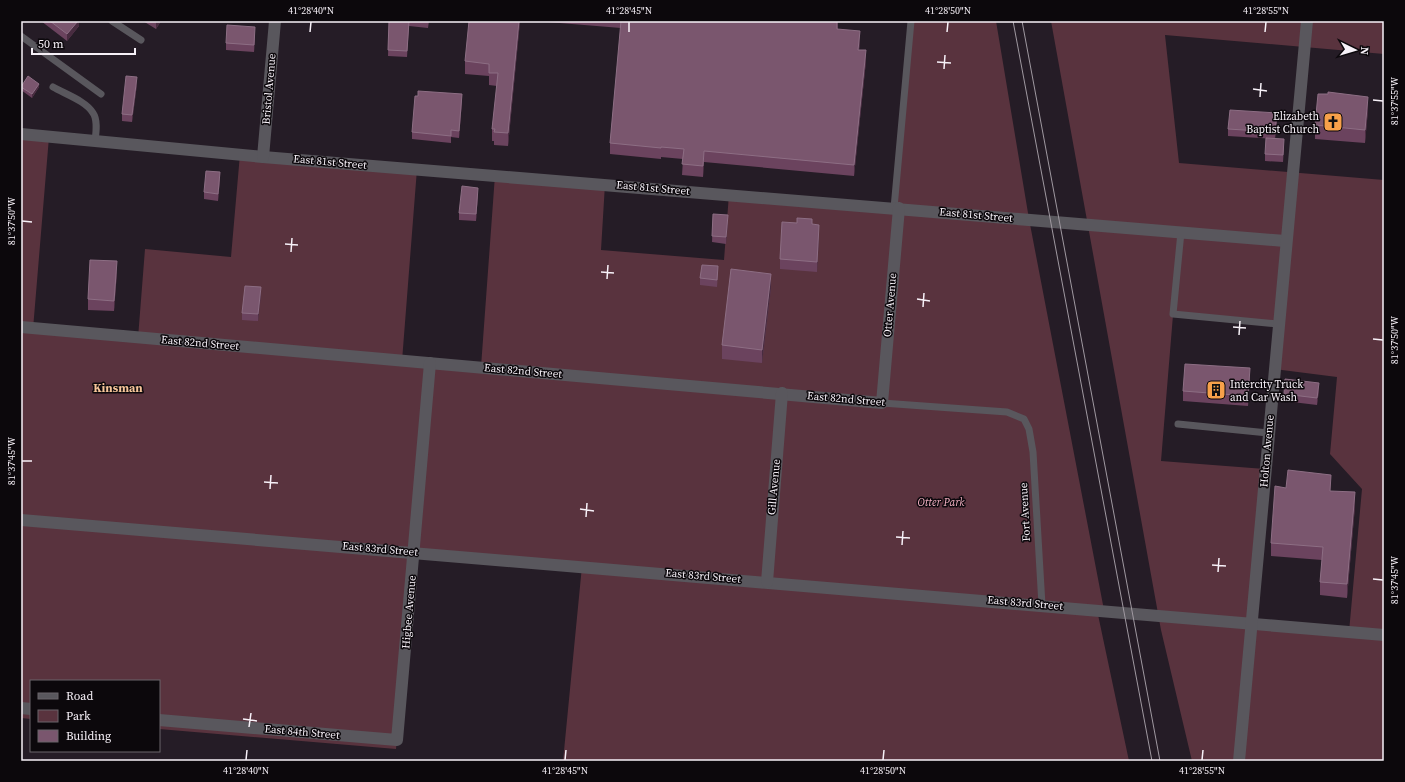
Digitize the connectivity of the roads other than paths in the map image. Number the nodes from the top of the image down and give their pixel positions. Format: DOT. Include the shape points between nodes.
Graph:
graph roads {
  1 [pos="112,21"];
  2 [pos="275,21"];
  3 [pos="911,21"];
  4 [pos="1307,21"];
  5 [pos="21,36"];
  6 [pos="141,40"];
  7 [pos="53,88"];
  8 [pos="101,94"];
  9 [pos="21,134"];
  10 [pos="95,141"];
  11 [pos="263,156"];
  12 [pos="897,208"];
  13 [pos="1181,232"];
  14 [pos="1286,241"];
  15 [pos="1278,324"];
  16 [pos="21,327"];
  17 [pos="430,363"];
  18 [pos="782,393"];
  19 [pos="882,403"];
  20 [pos="1024,419"];
  21 [pos="1178,424"];
  22 [pos="1268,433"];
  23 [pos="21,520"];
  24 [pos="414,552"];
  25 [pos="767,582"];
  26 [pos="1042,605"];
  27 [pos="1252,623"];
  28 [pos="1384,634"];
  29 [pos="160,720"];
  30 [pos="397,740"];
  31 [pos="1239,761"];
  1 -- 6 [label="lane"];
  2 -- 11 [label="street, Bristol Avenue"];
  3 -- 12 [label="lane"];
  4 -- 14 [label="street, Holton Avenue"];
  5 -- 8 [label="lane"];
  7 -- 10 [label="lane" via="86,105 94,113"];
  9 -- 10 [label="street, East 81st Street"];
  10 -- 11 [label="street, East 81st Street"];
  11 -- 12 [label="street, East 81st Street"];
  12 -- 13 [label="street, East 81st Street"];
  12 -- 19 [label="street, Otter Avenue"];
  13 -- 14 [label="street, East 81st Street"];
  13 -- 15 [label="lane" via="1173,314"];
  14 -- 15 [label="street, Holton Avenue"];
  15 -- 22 [label="street, Holton Avenue"];
  16 -- 17 [label="street, East 82nd Street"];
  17 -- 18 [label="street, East 82nd Street"];
  17 -- 24 [label="street, Higbee Avenue"];
  18 -- 19 [label="street, East 82nd Street"];
  18 -- 25 [label="street, Gill Avenue"];
  19 -- 20 [label="lane, East 82nd Street" via="1007,412"];
  20 -- 26 [label="lane, Fort Avenue" via="1029,429 1033,452"];
  21 -- 22 [label="lane"];
  22 -- 27 [label="street, Holton Avenue"];
  23 -- 24 [label="street, East 83rd Street"];
  24 -- 25 [label="street, East 83rd Street"];
  24 -- 30 [label="street, Higbee Avenue"];
  25 -- 26 [label="street, East 83rd Street"];
  26 -- 27 [label="street, East 83rd Street"];
  27 -- 28 [label="street, East 83rd Street"];
  27 -- 31 [label="street, Holton Avenue"];
  29 -- 30 [label="street, East 84th Street"];
}
